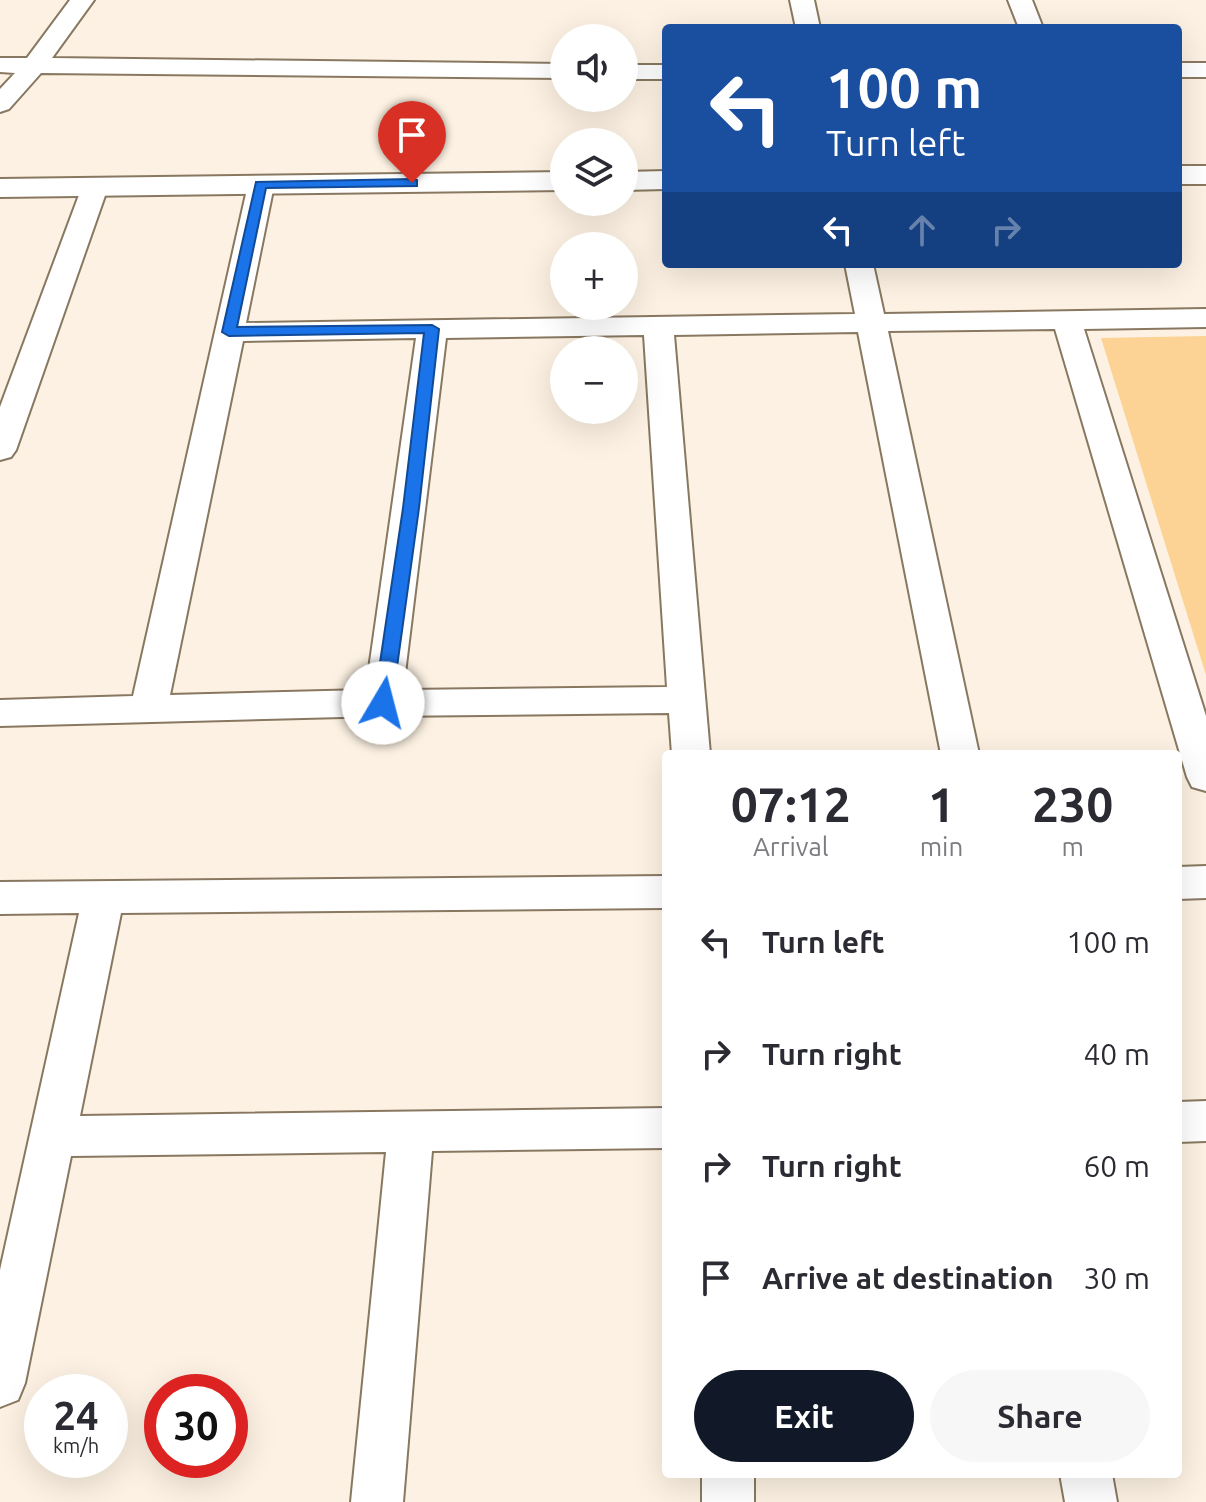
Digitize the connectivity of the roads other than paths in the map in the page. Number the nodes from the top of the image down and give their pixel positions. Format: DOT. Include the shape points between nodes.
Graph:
graph roads {
  1 [pos="82,0"];
  2 [pos="802,0"];
  3 [pos="1020,0"];
  4 [pos="807,24"];
  5 [pos="1029,24"];
  6 [pos="0,65"];
  7 [pos="34,66"];
  8 [pos="1182,70"];
  9 [pos="1206,70"];
  10 [pos="550,71"];
  11 [pos="638,72"];
  12 [pos="662,72"];
  13 [pos="0,104"];
  14 [pos="1182,175"];
  15 [pos="1206,175"];
  16 [pos="662,180"];
  17 [pos="550,181"];
  18 [pos="638,181"];
  19 [pos="261,185"];
  20 [pos="95,187"];
  21 [pos="0,188"];
  22 [pos="860,268"];
  23 [pos="1206,318"];
  24 [pos="1067,320"];
  25 [pos="871,323"];
  26 [pos="658,326"];
  27 [pos="432,329"];
  28 [pos="229,332"];
  29 [pos="0,450"];
  30 [pos="1194,697"];
  31 [pos="687,700"];
  32 [pos="383,703"];
  33 [pos="149,708"];
  34 [pos="0,713"];
  35 [pos="691,750"];
  36 [pos="959,750"];
  37 [pos="1206,777"];
  38 [pos="1206,882"];
  39 [pos="1182,883"];
  40 [pos="662,892"];
  41 [pos="104,895"];
  42 [pos="0,898"];
  43 [pos="1206,1121"];
  44 [pos="1182,1122"];
  45 [pos="662,1128"];
  46 [pos="411,1130"];
  47 [pos="53,1136"];
  48 [pos="0,1383"];
  49 [pos="728,1478"];
  50 [pos="1087,1478"];
  51 [pos="377,1502"];
  52 [pos="728,1502"];
  53 [pos="1091,1502"];
  1 -- 7 [label="street"];
  2 -- 4 [label="street"];
  3 -- 5 [label="street"];
  6 -- 7 [label="street"];
  7 -- 10 [label="street"];
  7 -- 13 [label="street"];
  8 -- 9 [label="street"];
  11 -- 12 [label="street"];
  14 -- 15 [label="street"];
  16 -- 18 [label="street"];
  17 -- 19 [label="street"];
  19 -- 20 [label="street"];
  19 -- 28 [label="street"];
  20 -- 21 [label="street"];
  20 -- 29 [label="street"];
  22 -- 25 [label="street"];
  23 -- 24 [label="street"];
  24 -- 25 [label="street"];
  24 -- 30 [label="street"];
  25 -- 26 [label="street"];
  25 -- 36 [label="street"];
  26 -- 27 [label="street"];
  26 -- 31 [label="street"];
  27 -- 28 [label="street"];
  27 -- 32 [label="street"];
  28 -- 33 [label="street"];
  30 -- 37 [label="street"];
  31 -- 32 [label="street"];
  31 -- 35 [label="street"];
  32 -- 33 [label="street"];
  33 -- 34 [label="street"];
  38 -- 39 [label="street"];
  40 -- 41 [label="street"];
  41 -- 42 [label="street"];
  41 -- 47 [label="street"];
  43 -- 44 [label="street"];
  45 -- 46 [label="street"];
  46 -- 47 [label="street"];
  46 -- 51 [label="street"];
  47 -- 48 [label="street"];
  49 -- 52 [label="street"];
  50 -- 53 [label="street"];
}
